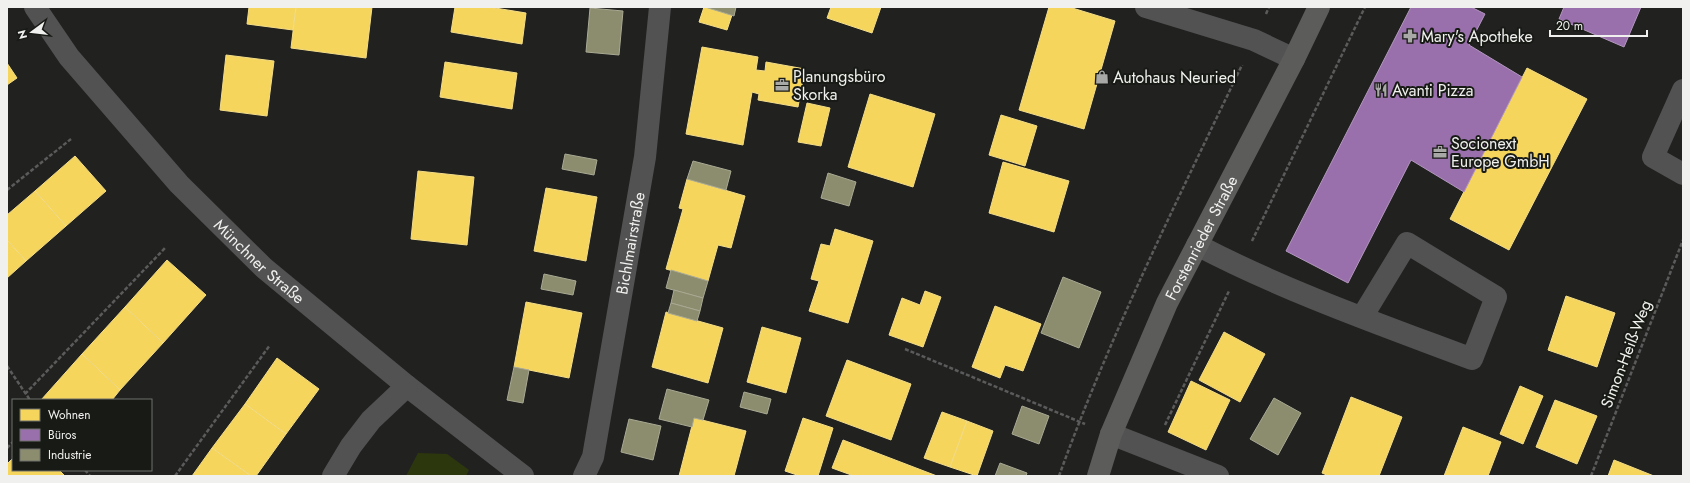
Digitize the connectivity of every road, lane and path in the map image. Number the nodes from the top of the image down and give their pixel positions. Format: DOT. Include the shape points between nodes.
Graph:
graph roads {
  1 [pos="35,7"];
  2 [pos="660,7"];
  3 [pos="1146,7"];
  4 [pos="1269,7"];
  5 [pos="1319,7"];
  6 [pos="1254,40"];
  7 [pos="1294,59"];
  8 [pos="1683,90"];
  9 [pos="71,139"];
  10 [pos="1683,174"];
  11 [pos="7,190"];
  12 [pos="1683,240"];
  13 [pos="1197,245"];
  14 [pos="166,247"];
  15 [pos="1362,317"];
  16 [pos="270,345"];
  17 [pos="905,349"];
  18 [pos="7,366"];
  19 [pos="407,386"];
  20 [pos="25,394"];
  21 [pos="29,399"];
  22 [pos="1078,421"];
  23 [pos="1111,434"];
  24 [pos="175,476"];
  25 [pos="333,476"];
  26 [pos="523,476"];
  27 [pos="584,476"];
  28 [pos="1059,476"];
  29 [pos="1098,476"];
  30 [pos="1218,476"];
  31 [pos="1591,476"];
  1 -- 19 [label="street, Münchner Straße" via="69,57 179,184 264,268"];
  2 -- 27 [label="street, Bichlmairstraße" via="644,157 593,457"];
  3 -- 6 [label="street"];
  4 -- 6 [label="path"];
  5 -- 7 [label="main road, Forstenrieder Straße"];
  6 -- 7 [label="street"];
  6 -- 22 [label="path" via="1134,290"];
  7 -- 13 [label="main road, Forstenrieder Straße"];
  8 -- 10 [label="street" via="1653,157"];
  9 -- 11 [label="path"];
  12 -- 31 [label="path, Simon-Heiß-Weg"];
  13 -- 15 [label="street" via="1240,267"];
  13 -- 23 [label="main road, Forstenrieder Straße" via="1166,303"];
  14 -- 20 [label="path"];
  15 -- 15 [label="street" via="1472,359 1496,297 1407,244"];
  16 -- 24 [label="path"];
  17 -- 22 [label="path"];
  18 -- 20 [label="path"];
  19 -- 25 [label="street" via="371,420"];
  19 -- 26 [label="street, Münchner Straße"];
  20 -- 21 [label="path"];
  22 -- 23 [label="path"];
  22 -- 28 [label="path"];
  23 -- 29 [label="main road, Forstenrieder Straße"];
  23 -- 30 [label="street"];
}
